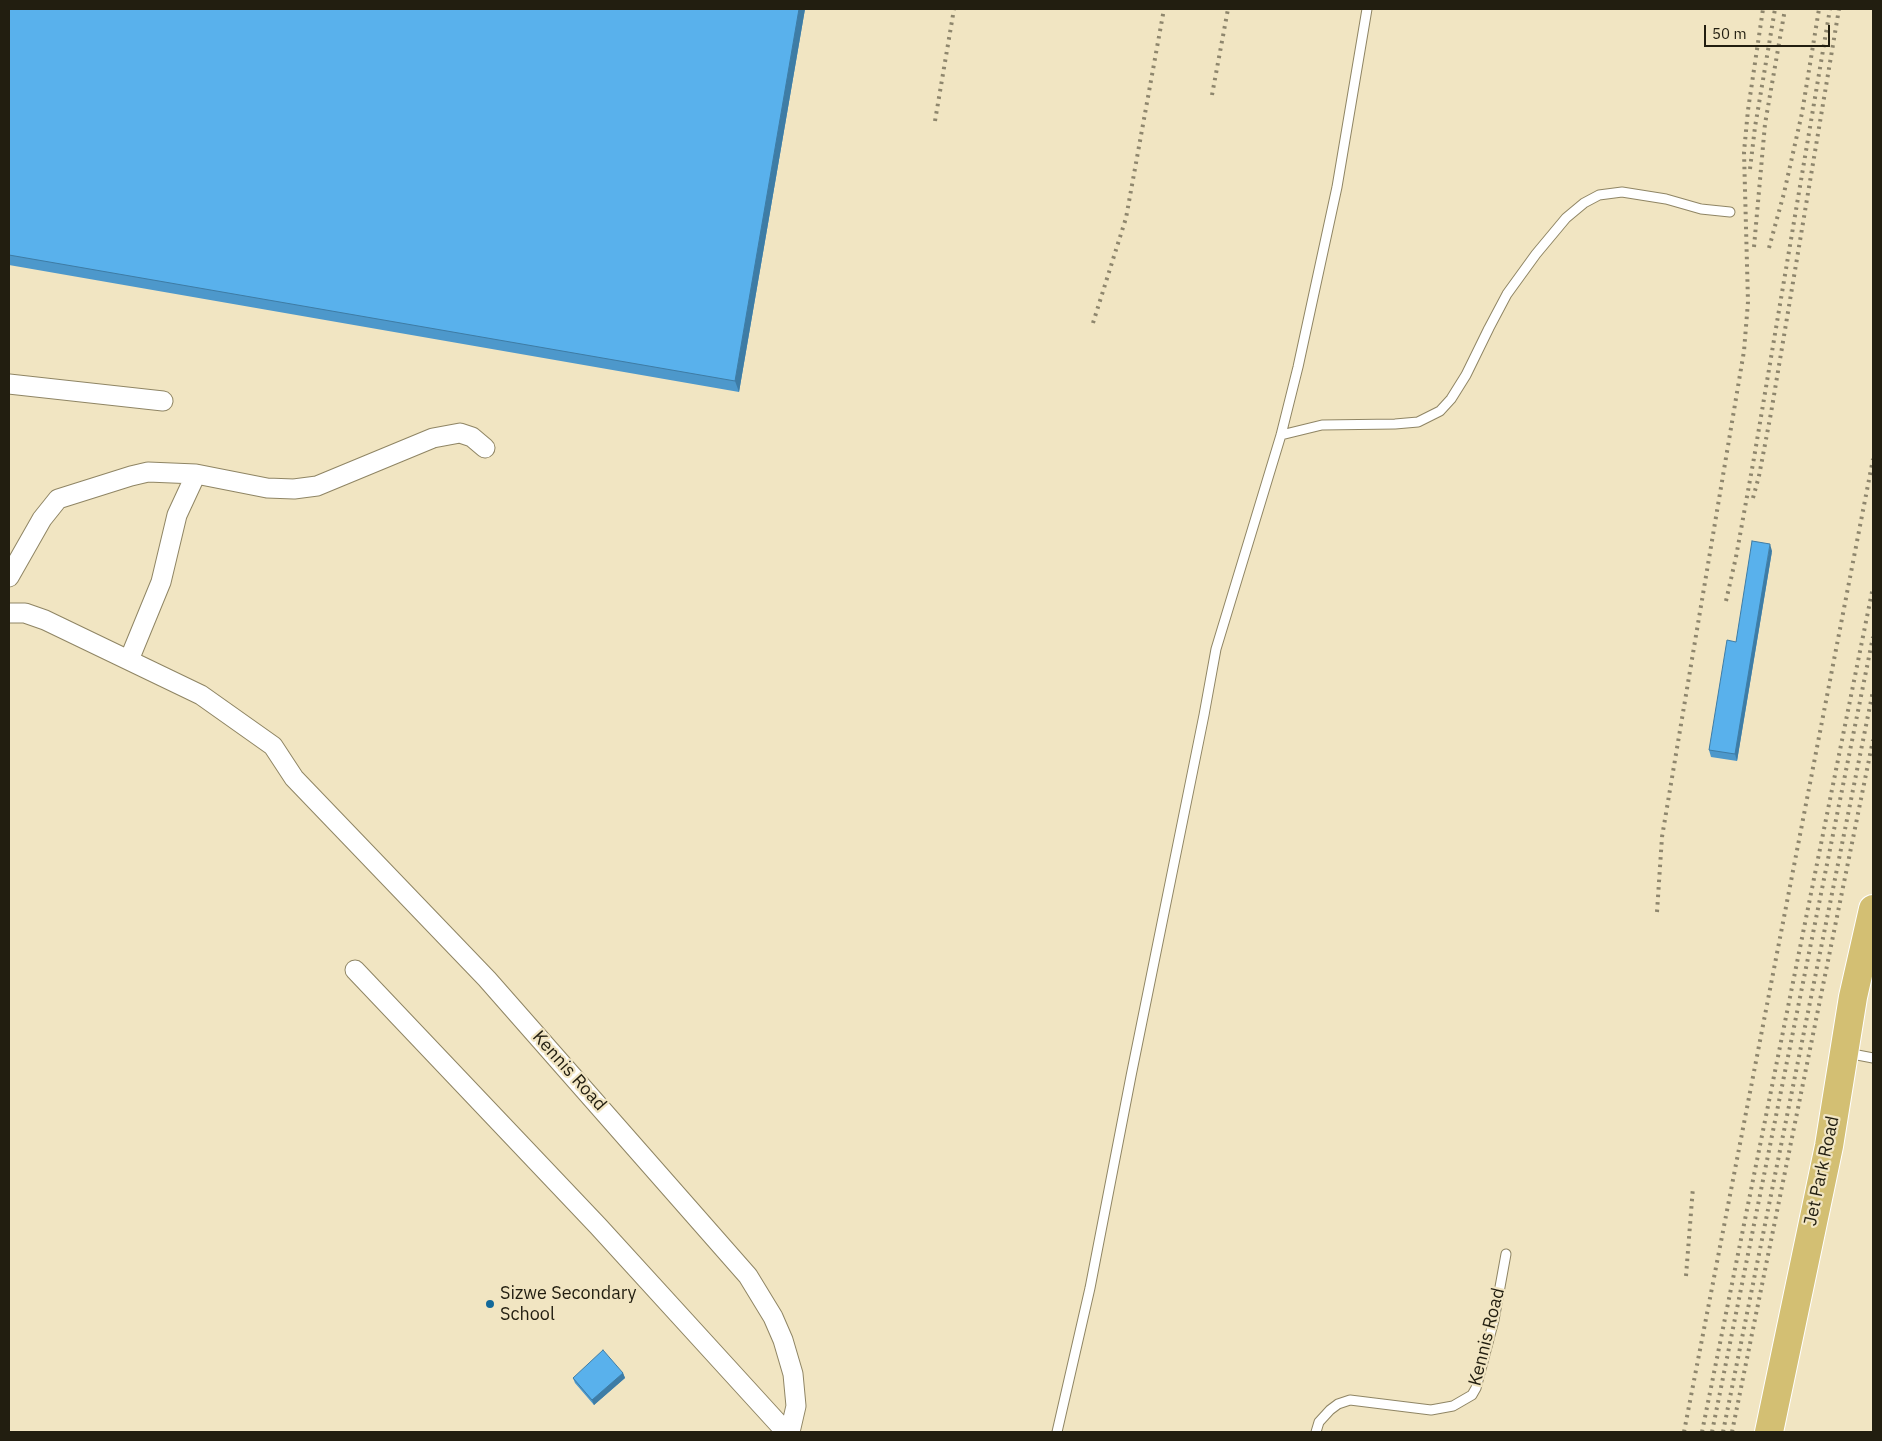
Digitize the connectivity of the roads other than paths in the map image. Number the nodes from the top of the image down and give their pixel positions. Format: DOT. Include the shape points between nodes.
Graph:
graph roads {
  1 [pos="1367,9"];
  2 [pos="1730,212"];
  3 [pos="9,384"];
  4 [pos="163,401"];
  5 [pos="1281,435"];
  6 [pos="485,448"];
  7 [pos="196,474"];
  8 [pos="9,577"];
  9 [pos="9,613"];
  10 [pos="129,660"];
  11 [pos="1873,909"];
  12 [pos="355,970"];
  13 [pos="1873,970"];
  14 [pos="1858,1055"];
  15 [pos="1506,1254"];
  16 [pos="786,1432"];
  17 [pos="790,1432"];
  18 [pos="1057,1432"];
  19 [pos="1316,1432"];
  20 [pos="1769,1432"];
  21 [pos="1781,1432"];
  1 -- 5 [label="lane" via="1337,187"];
  2 -- 5 [label="lane" via="1622,192 1598,195 1566,218 1536,254 1507,294 1452,399 1440,411 1418,422 1322,425"];
  3 -- 4 [label="street"];
  5 -- 18 [label="lane" via="1216,649 1090,1288"];
  6 -- 7 [label="street" via="472,437 460,433 433,438 317,486 294,489 268,488"];
  7 -- 8 [label="street" via="148,472 58,499 42,519"];
  7 -- 10 [label="street" via="176,515 162,582"];
  9 -- 10 [label="street" via="25,613 45,620"];
  10 -- 17 [label="street, Kennis Road" via="201,695 273,746 294,778 487,979 748,1276 774,1317 784,1340 793,1374 796,1406"];
  11 -- 14 [label="main road, Jet Park Road" via="1856,980"];
  12 -- 16 [label="street" via="598,1226"];
  13 -- 14 [label="main road, Jet Park Road"];
  14 -- 20 [label="main road, Jet Park Road" via="1829,1146"];
  14 -- 21 [label="main road, Jet Park Road" via="1821,1221"];
  15 -- 19 [label="lane, Kennis Road" via="1494,1320 1472,1394 1453,1406 1431,1410 1350,1400 1338,1404 1322,1418"];
}
